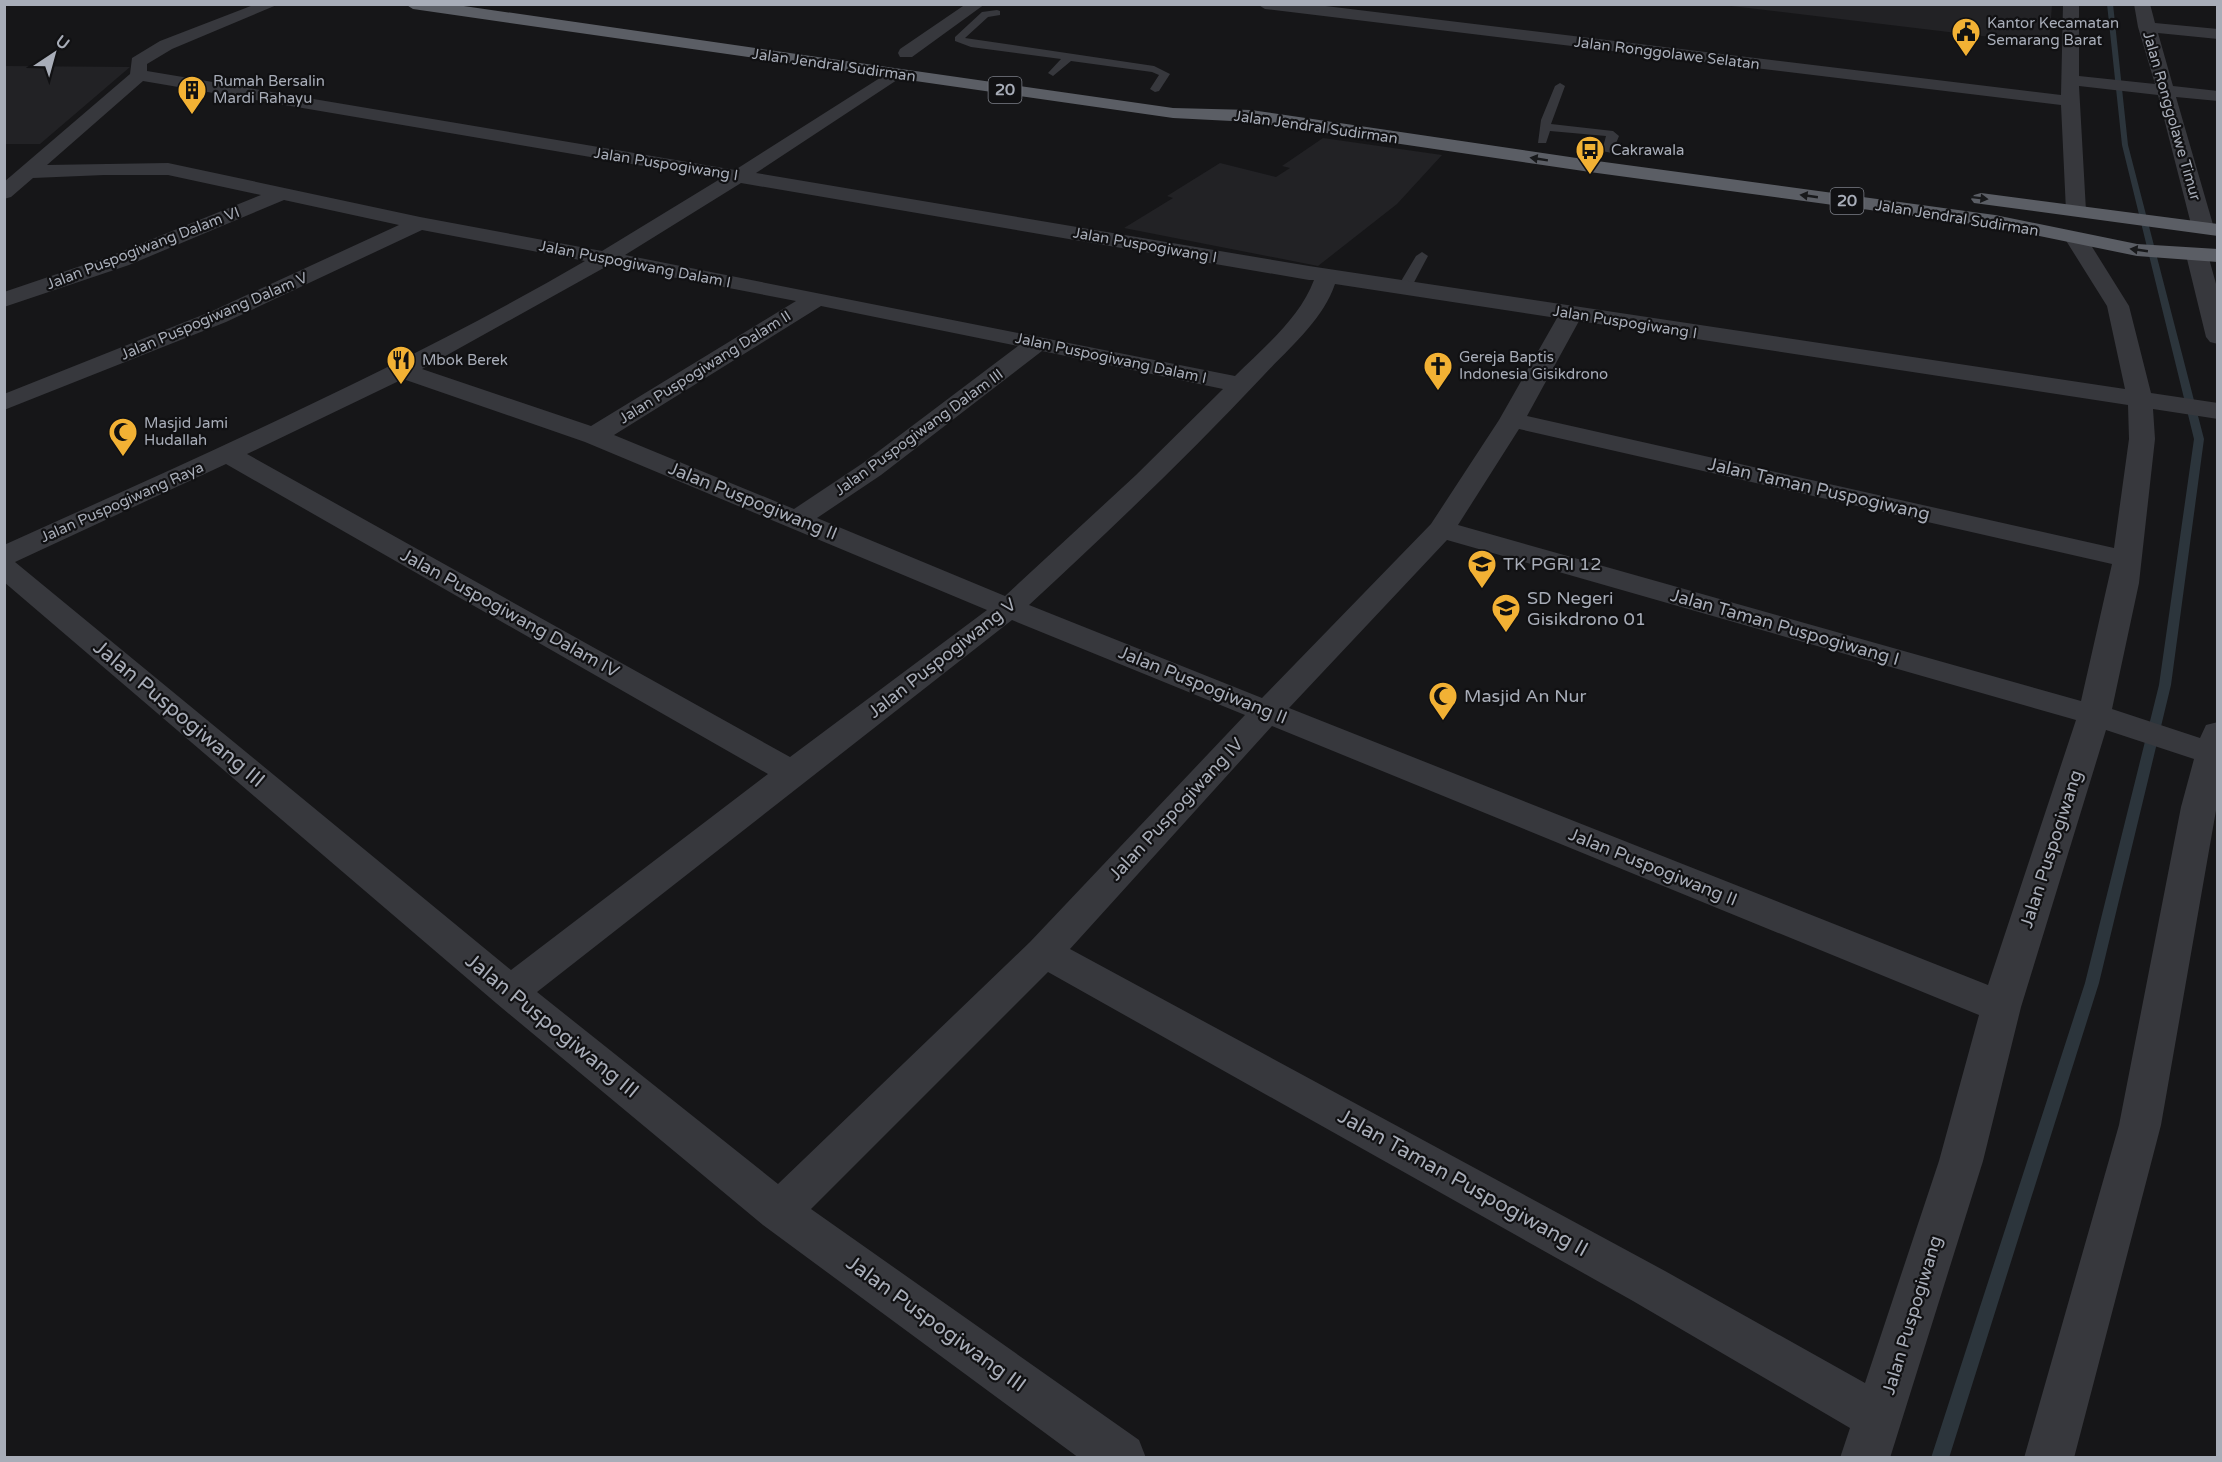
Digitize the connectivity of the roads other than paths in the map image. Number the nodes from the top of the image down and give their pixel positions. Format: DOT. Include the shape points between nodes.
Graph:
graph roads {
  1 [pos="271,4"];
  2 [pos="412,4"];
  3 [pos="495,4"];
  4 [pos="977,4"];
  5 [pos="1265,4"];
  6 [pos="2071,4"];
  7 [pos="2142,4"];
  8 [pos="997,13"];
  9 [pos="2146,27"];
  10 [pos="2217,34"];
  11 [pos="928,56"];
  12 [pos="1068,57"];
  13 [pos="898,59"];
  14 [pos="1030,70"];
  15 [pos="1053,74"];
  16 [pos="139,75"];
  17 [pos="1076,77"];
  18 [pos="2078,81"];
  19 [pos="1560,86"];
  20 [pos="1155,89"];
  21 [pos="2155,89"];
  22 [pos="1127,91"];
  23 [pos="1179,92"];
  24 [pos="2217,96"];
  25 [pos="1214,97"];
  26 [pos="2070,101"];
  27 [pos="1251,116"];
  28 [pos="1544,134"];
  29 [pos="26,172"];
  30 [pos="742,176"];
  31 [pos="1866,184"];
  32 [pos="4,193"];
  33 [pos="281,194"];
  34 [pos="1959,196"];
  35 [pos="420,223"];
  36 [pos="2084,226"];
  37 [pos="2210,229"];
  38 [pos="2199,255"];
  39 [pos="1422,256"];
  40 [pos="606,258"];
  41 [pos="1327,276"];
  42 [pos="1404,288"];
  43 [pos="817,298"];
  44 [pos="4,300"];
  45 [pos="1571,314"];
  46 [pos="2214,314"];
  47 [pos="2217,337"];
  48 [pos="1038,343"];
  49 [pos="402,370"];
  50 [pos="1241,385"];
  51 [pos="2147,400"];
  52 [pos="4,403"];
  53 [pos="2217,411"];
  54 [pos="1512,420"];
  55 [pos="594,436"];
  56 [pos="227,454"];
  57 [pos="797,519"];
  58 [pos="1441,529"];
  59 [pos="4,555"];
  60 [pos="2126,559"];
  61 [pos="4,567"];
  62 [pos="1009,608"];
  63 [pos="1268,711"];
  64 [pos="2096,716"];
  65 [pos="2209,747"];
  66 [pos="792,773"];
  67 [pos="1044,952"];
  68 [pos="510,992"];
  69 [pos="2001,1007"];
  70 [pos="779,1211"];
  71 [pos="1880,1418"];
  72 [pos="1120,1458"];
  73 [pos="1865,1458"];
  74 [pos="2049,1458"];
  1 -- 16 [label="street" via="166,45 138,62"];
  2 -- 13 [label="highway, Jalan Jendral Sudirman / 20"];
  3 -- 22 [label="highway, 20"];
  4 -- 13 [label="street, Jalan Puspogiwang Raya"];
  5 -- 26 [label="street, Jalan Ronggolawe Selatan"];
  6 -- 18 [label="street"];
  7 -- 9 [label="street, Jalan Ronggolawe Timur"];
  8 -- 12 [label="lane" via="985,14 958,39"];
  9 -- 10 [label="street"];
  9 -- 21 [label="street, Jalan Ronggolawe Timur"];
  11 -- 13 [label="highway, Jalan Jendral Sudirman / 20"];
  12 -- 15 [label="lane"];
  12 -- 20 [label="lane" via="1161,71 1165,74 1163,81"];
  13 -- 27 [label="highway, Jalan Jendral Sudirman / 20" via="1173,113"];
  13 -- 30 [label="street, Jalan Puspogiwang Raya"];
  14 -- 15 [label="highway, 20"];
  15 -- 17 [label="highway, 20"];
  16 -- 29 [label="street"];
  16 -- 30 [label="street, Jalan Puspogiwang I"];
  18 -- 21 [label="street"];
  18 -- 26 [label="street"];
  19 -- 28 [label="lane"];
  20 -- 22 [label="highway, 20"];
  20 -- 23 [label="highway, 20"];
  21 -- 24 [label="street"];
  21 -- 37 [label="street, Jalan Ronggolawe Timur"];
  22 -- 27 [label="highway, 20"];
  25 -- 28 [label="highway, Jalan Jendral Sudirman / 20"];
  26 -- 36 [label="street"];
  36 -- 27 [label="highway, Jalan Jendral Sudirman / 20, one-way" via="1995,221"];
  28 -- 31 [label="highway, Jalan Jendral Sudirman / 20" via="1608,151"];
  29 -- 32 [label="street"];
  29 -- 33 [label="street, Jalan Puspogiwang Dalam I" via="168,169"];
  30 -- 40 [label="street, Jalan Puspogiwang Raya"];
  30 -- 41 [label="street, Jalan Puspogiwang I"];
  33 -- 35 [label="street, Jalan Puspogiwang Dalam I"];
  33 -- 44 [label="street, Jalan Puspogiwang Dalam VI" via="121,260"];
  34 -- 36 [label="highway, Jalan Jendral Sudirman / 20, one-way"];
  35 -- 40 [label="street, Jalan Puspogiwang Dalam I"];
  35 -- 52 [label="street, Jalan Puspogiwang Dalam V" via="218,317"];
  36 -- 37 [label="highway, Jalan Jendral Sudirman / 20" via="2170,224"];
  38 -- 36 [label="highway, Jalan Jendral Sudirman / 20, one-way"];
  36 -- 51 [label="street, Jalan Puspogiwang" via="2118,306"];
  38 -- 46 [label="street"];
  39 -- 42 [label="lane"];
  40 -- 43 [label="street, Jalan Puspogiwang Dalam I"];
  40 -- 49 [label="street, Jalan Puspogiwang Raya"];
  41 -- 42 [label="street, Jalan Puspogiwang I"];
  41 -- 50 [label="street, Jalan Puspogiwang V" via="1319,298"];
  42 -- 45 [label="street, Jalan Puspogiwang I"];
  43 -- 48 [label="street, Jalan Puspogiwang Dalam I"];
  43 -- 55 [label="street, Jalan Puspogiwang Dalam II"];
  45 -- 51 [label="street, Jalan Puspogiwang I"];
  45 -- 54 [label="street, Jalan Puspogiwang IV"];
  46 -- 47 [label="street"];
  48 -- 50 [label="street, Jalan Puspogiwang Dalam I"];
  48 -- 57 [label="street, Jalan Puspogiwang Dalam III" via="882,462"];
  49 -- 55 [label="street, Jalan Puspogiwang II"];
  49 -- 56 [label="street, Jalan Puspogiwang Raya"];
  50 -- 62 [label="street, Jalan Puspogiwang V" via="1146,481"];
  51 -- 53 [label="street, Jalan Puspogiwang I"];
  51 -- 60 [label="street, Jalan Puspogiwang"];
  54 -- 58 [label="street, Jalan Puspogiwang IV"];
  54 -- 60 [label="street, Jalan Taman Puspogiwang"];
  55 -- 57 [label="street, Jalan Puspogiwang II"];
  56 -- 59 [label="street, Jalan Puspogiwang Raya"];
  56 -- 66 [label="street, Jalan Puspogiwang Dalam IV"];
  57 -- 62 [label="street, Jalan Puspogiwang II"];
  58 -- 63 [label="street, Jalan Puspogiwang IV"];
  58 -- 64 [label="street, Jalan Taman Puspogiwang I"];
  60 -- 64 [label="street, Jalan Puspogiwang"];
  61 -- 68 [label="street, Jalan Puspogiwang III"];
  62 -- 63 [label="street, Jalan Puspogiwang II"];
  62 -- 66 [label="street, Jalan Puspogiwang V"];
  63 -- 67 [label="street, Jalan Puspogiwang IV"];
  63 -- 69 [label="street, Jalan Puspogiwang II"];
  64 -- 65 [label="street, Jalan Taman Puspogiwang I"];
  64 -- 69 [label="street, Jalan Puspogiwang"];
  65 -- 74 [label="street" via="2140,1125"];
  66 -- 68 [label="street, Jalan Puspogiwang V"];
  67 -- 70 [label="street, Jalan Puspogiwang IV"];
  67 -- 71 [label="street, Jalan Taman Puspogiwang II"];
  68 -- 70 [label="street, Jalan Puspogiwang III"];
  69 -- 71 [label="street, Jalan Puspogiwang" via="1961,1161"];
  70 -- 72 [label="street, Jalan Puspogiwang III"];
  71 -- 73 [label="street, Jalan Puspogiwang"];
}
